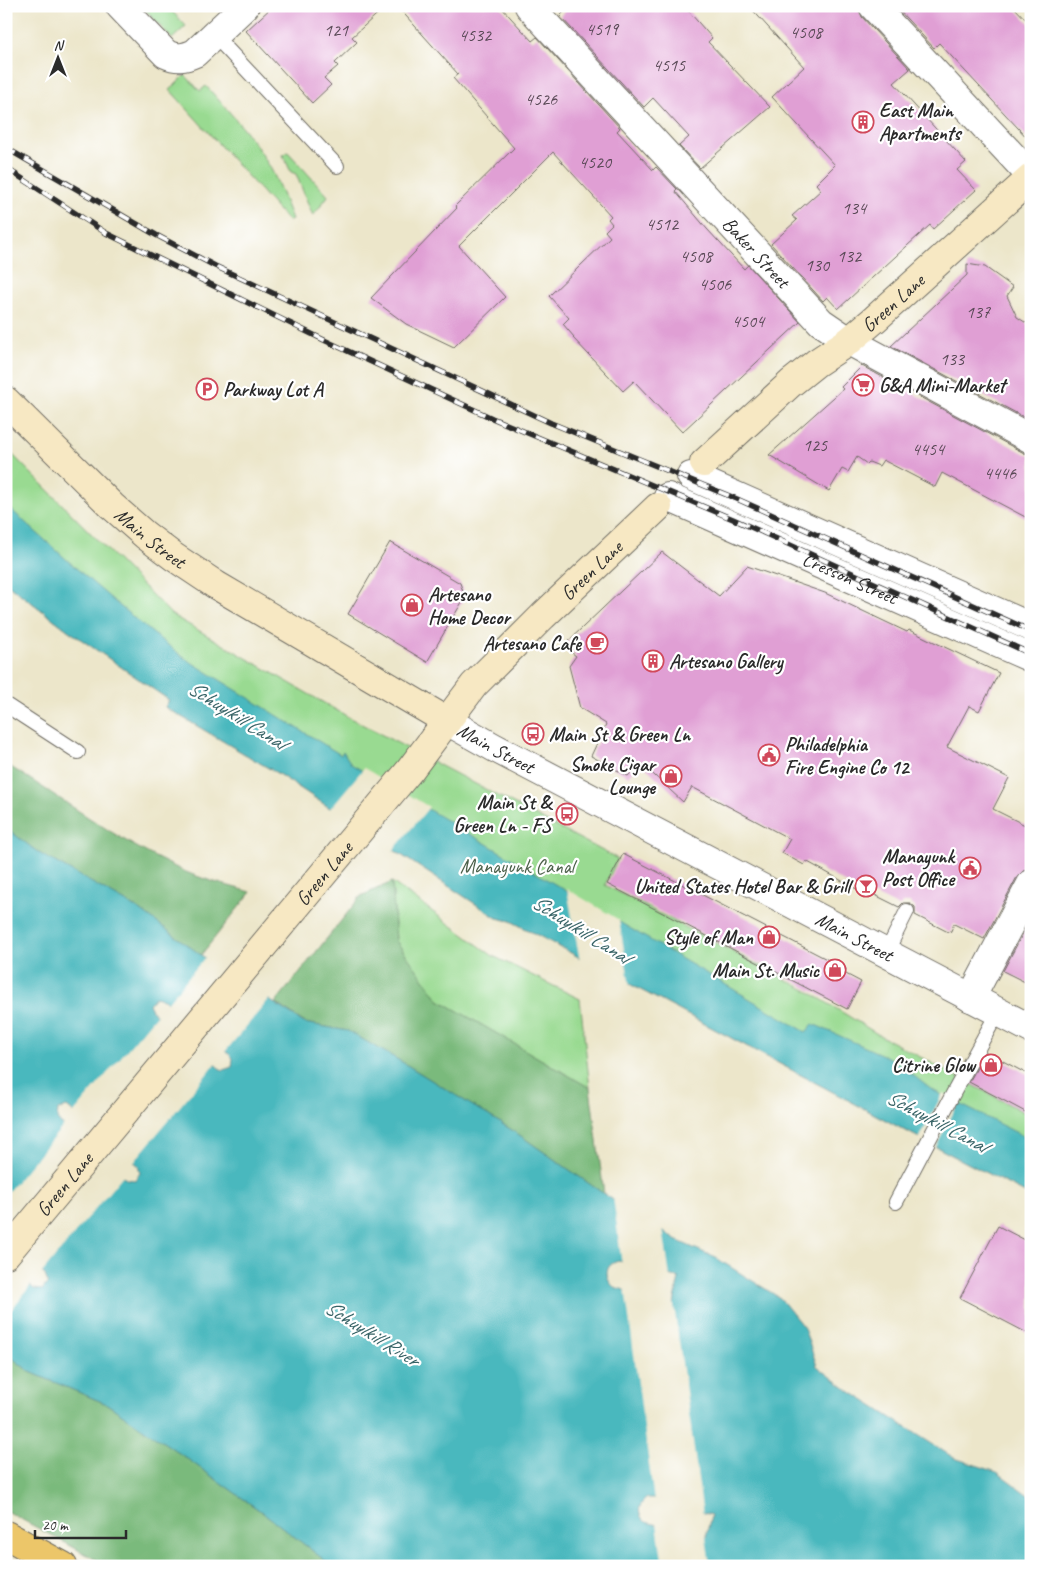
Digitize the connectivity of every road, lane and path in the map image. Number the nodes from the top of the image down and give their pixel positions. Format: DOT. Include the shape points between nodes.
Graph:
graph roads {
  1 [pos="120,6"];
  2 [pos="245,6"];
  3 [pos="529,6"];
  4 [pos="873,6"];
  5 [pos="214,34"];
  6 [pos="337,166"];
  7 [pos="1031,177"];
  8 [pos="849,342"];
  9 [pos="6,401"];
  10 [pos="1031,439"];
  11 [pos="697,469"];
  12 [pos="663,502"];
  13 [pos="1031,627"];
  14 [pos="1031,658"];
  15 [pos="6,705"];
  16 [pos="447,720"];
  17 [pos="78,752"];
  18 [pos="1022,890"];
  19 [pos="907,911"];
  20 [pos="886,953"];
  21 [pos="971,998"];
  22 [pos="998,1012"];
  23 [pos="1031,1029"];
  24 [pos="896,1202"];
  25 [pos="6,1254"];
  26 [pos="6,1535"];
  27 [pos="63,1566"];
  1 -- 5 [label="street" via="166,54 175,58 195,53"];
  2 -- 5 [label="street"];
  3 -- 8 [label="street, Baker Street" via="821,322"];
  4 -- 7 [label="street"];
  5 -- 6 [label="lane"];
  7 -- 8 [label="main road, Green Lane"];
  8 -- 10 [label="street, Baker Street"];
  8 -- 11 [label="main road, Green Lane" via="791,383"];
  9 -- 16 [label="main road, Main Street" via="112,506 174,557 216,585"];
  11 -- 13 [label="street, Cresson Street"];
  12 -- 14 [label="street, Cresson Street"];
  12 -- 16 [label="main road, Green Lane" via="496,661"];
  15 -- 17 [label="lane"];
  16 -- 20 [label="street, Main Street"];
  16 -- 25 [label="main road, Green Lane" via="410,770"];
  18 -- 21 [label="street"];
  19 -- 20 [label="lane"];
  20 -- 21 [label="street, Main Street"];
  21 -- 22 [label="street, Main Street"];
  22 -- 23 [label="street, Main Street"];
  22 -- 24 [label="lane"];
  26 -- 27 [label="highway"];
}
